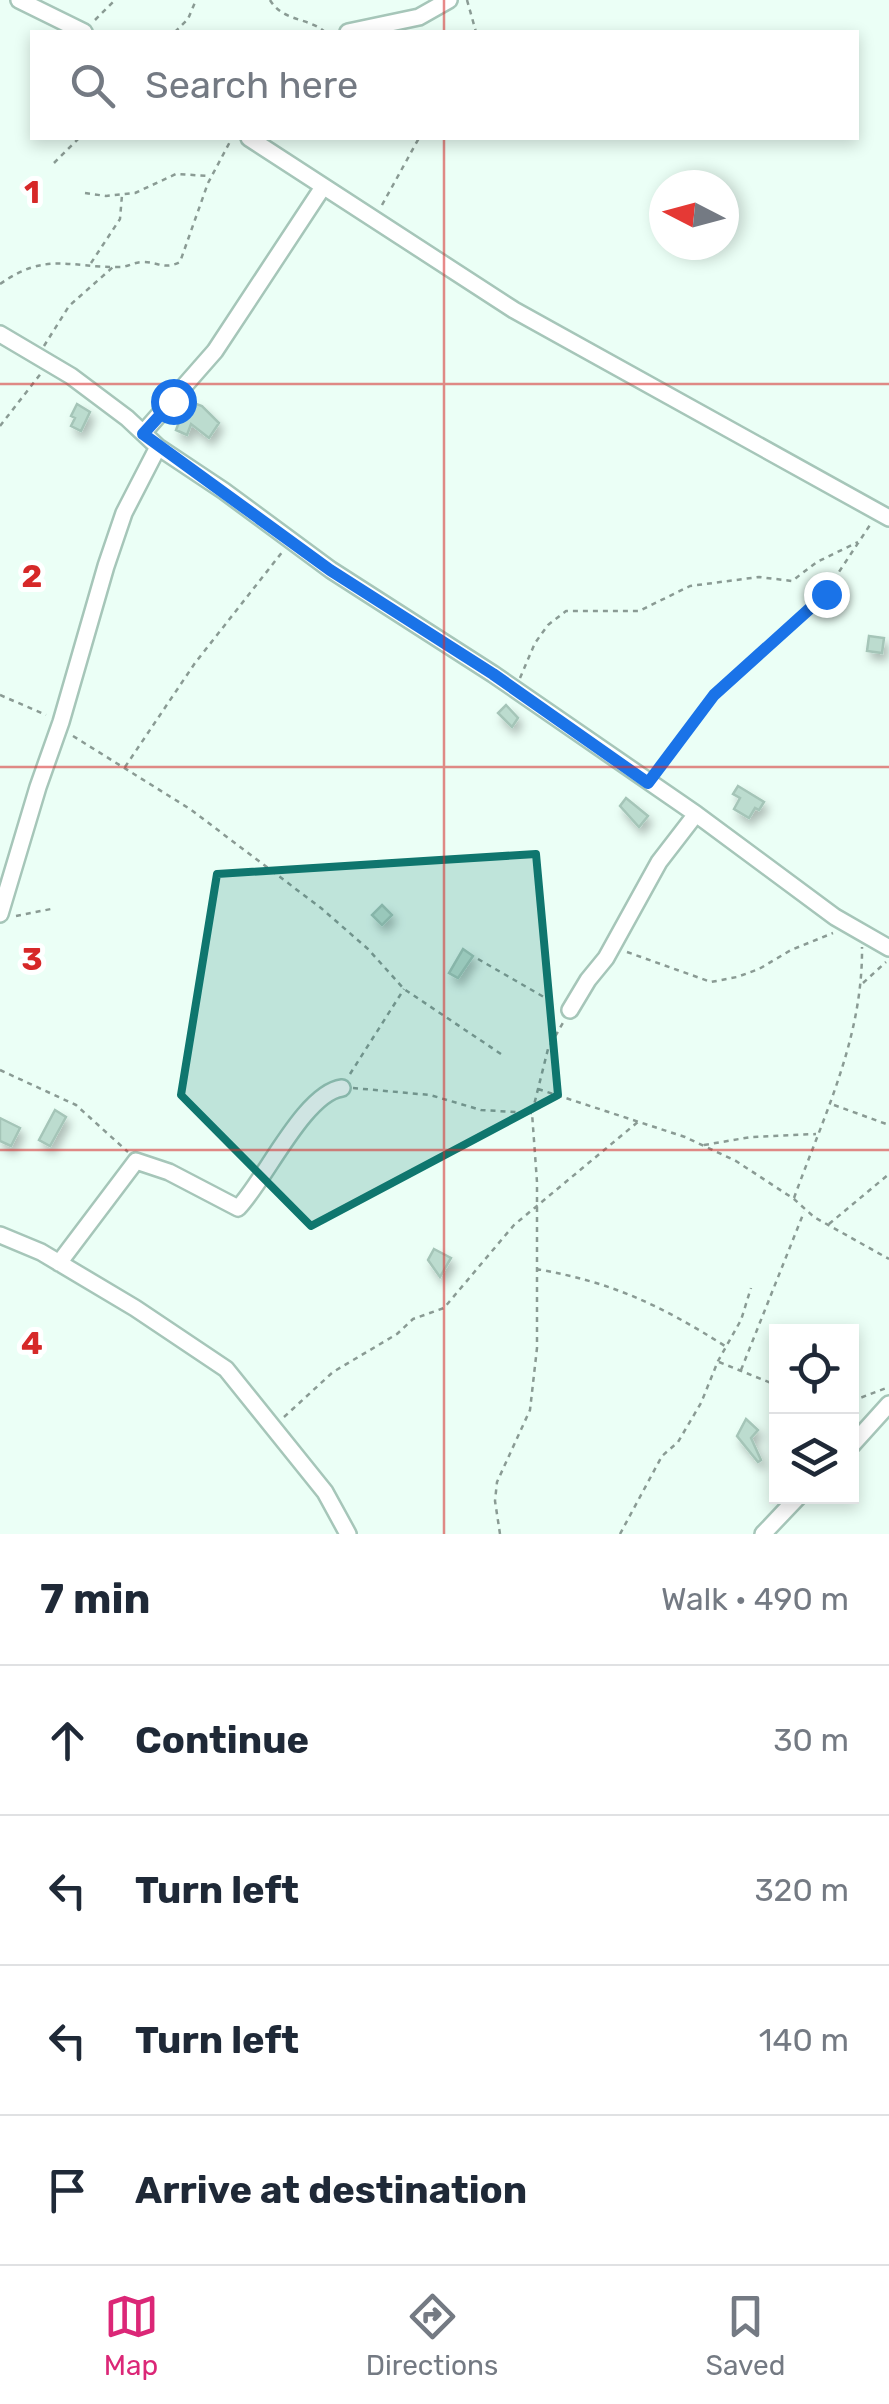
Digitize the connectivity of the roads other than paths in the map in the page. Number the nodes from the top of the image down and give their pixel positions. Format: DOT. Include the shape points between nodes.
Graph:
graph roads {
  1 [pos="19,0"];
  2 [pos="449,0"];
  3 [pos="80,30"];
  4 [pos="357,30"];
  5 [pos="257,140"];
  6 [pos="323,187"];
  7 [pos="0,334"];
  8 [pos="143,434"];
  9 [pos="158,448"];
  10 [pos="889,498"];
  11 [pos="884,516"];
  12 [pos="696,814"];
  13 [pos="6,915"];
  14 [pos="889,948"];
  15 [pos="570,1010"];
  16 [pos="342,1088"];
  17 [pos="0,1235"];
  18 [pos="59,1263"];
  19 [pos="889,1404"];
  20 [pos="859,1437"];
  21 [pos="791,1504"];
  22 [pos="348,1534"];
  23 [pos="762,1534"];
  1 -- 3 [label="street"];
  2 -- 4 [label="street" via="419,17"];
  5 -- 6 [label="street"];
  6 -- 8 [label="street" via="215,351"];
  6 -- 11 [label="street" via="514,310"];
  7 -- 8 [label="street"];
  8 -- 9 [label="street"];
  9 -- 12 [label="street"];
  9 -- 13 [label="street" via="106,566"];
  10 -- 11 [label="street"];
  12 -- 14 [label="street"];
  12 -- 15 [label="street" via="659,862"];
  16 -- 18 [label="street" via="318,1100 238,1208 136,1162"];
  17 -- 18 [label="street"];
  18 -- 22 [label="street" via="210,1356 250,1395 325,1492"];
  19 -- 20 [label="street"];
  21 -- 23 [label="street"];
}
